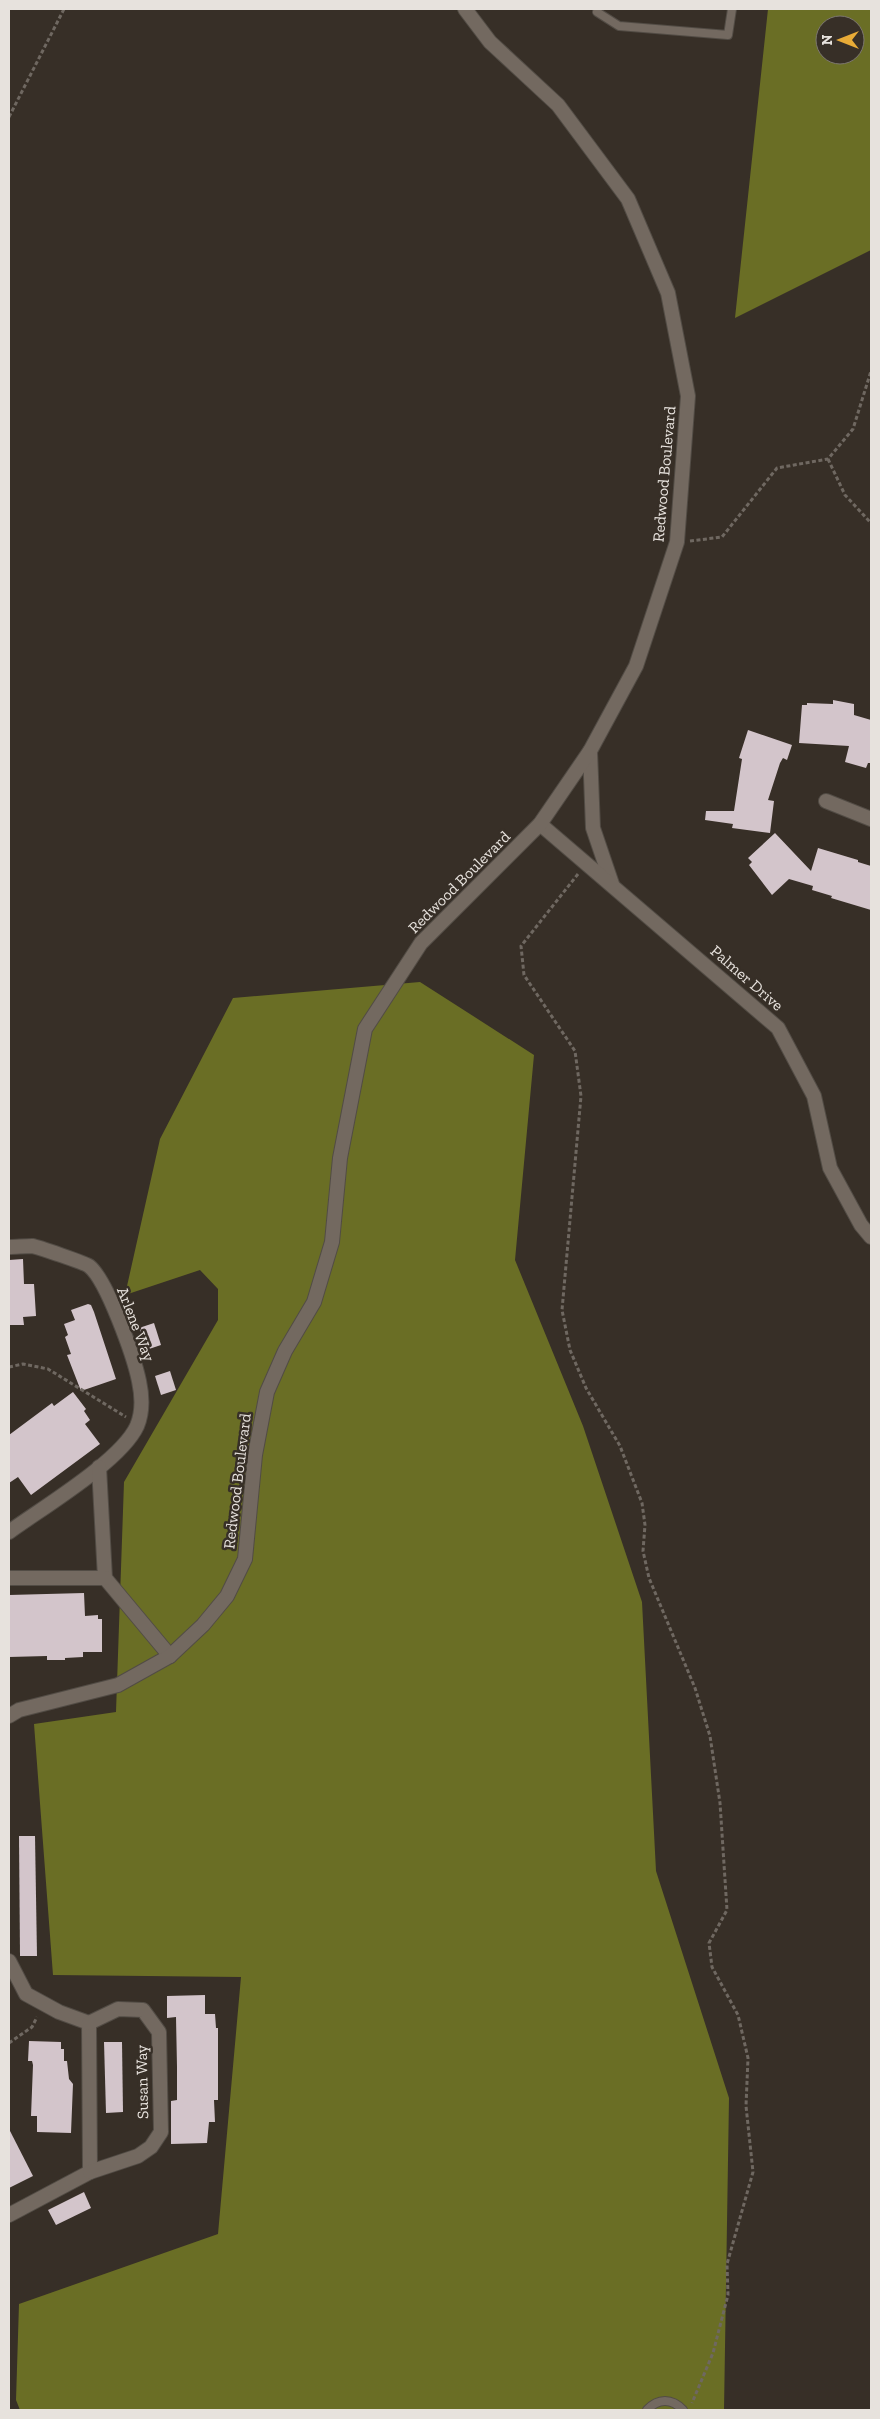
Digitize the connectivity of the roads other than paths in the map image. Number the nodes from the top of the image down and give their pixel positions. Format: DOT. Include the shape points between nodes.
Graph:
graph roads {
  1 [pos="465,9"];
  2 [pos="732,9"];
  3 [pos="595,10"];
  4 [pos="590,750"];
  5 [pos="826,801"];
  6 [pos="871,820"];
  7 [pos="540,824"];
  8 [pos="614,887"];
  9 [pos="871,1237"];
  10 [pos="9,1247"];
  11 [pos="99,1467"];
  12 [pos="9,1532"];
  13 [pos="9,1578"];
  14 [pos="105,1578"];
  15 [pos="170,1656"];
  16 [pos="9,1716"];
  17 [pos="9,1961"];
  18 [pos="89,2023"];
  19 [pos="90,2172"];
  20 [pos="9,2215"];
  21 [pos="647,2410"];
  22 [pos="683,2410"];
  1 -- 4 [label="street, Redwood Boulevard" via="490,42 558,105 628,200 668,293 688,396 677,542 636,666"];
  2 -- 3 [label="lane" via="728,35 619,26"];
  4 -- 7 [label="street, Redwood Boulevard"];
  4 -- 8 [label="street" via="593,828"];
  5 -- 6 [label="street"];
  7 -- 8 [label="street, Palmer Drive"];
  7 -- 15 [label="street, Redwood Boulevard" via="421,943 365,1029 340,1158 332,1242 314,1302 285,1351 268,1392 255,1455 245,1559 227,1596 203,1625"];
  8 -- 9 [label="street, Palmer Drive" via="778,1028 814,1096 830,1168"];
  10 -- 11 [label="street, Arlene Way" via="33,1246 89,1266 108,1294 139,1380 142,1403 138,1424 131,1436"];
  11 -- 12 [label="street, Arlene Way"];
  11 -- 14 [label="street"];
  13 -- 14 [label="street"];
  14 -- 15 [label="street"];
  15 -- 16 [label="street, Redwood Boulevard" via="118,1685 19,1710"];
  17 -- 18 [label="street" via="26,1994"];
  18 -- 19 [label="street"];
  18 -- 19 [label="street, Susan Way" via="118,2009 143,2010 159,2032 161,2132 151,2147 138,2156"];
  19 -- 20 [label="street, Susan Way"];
  21 -- 22 [label="lane" via="664,2400"];
}
